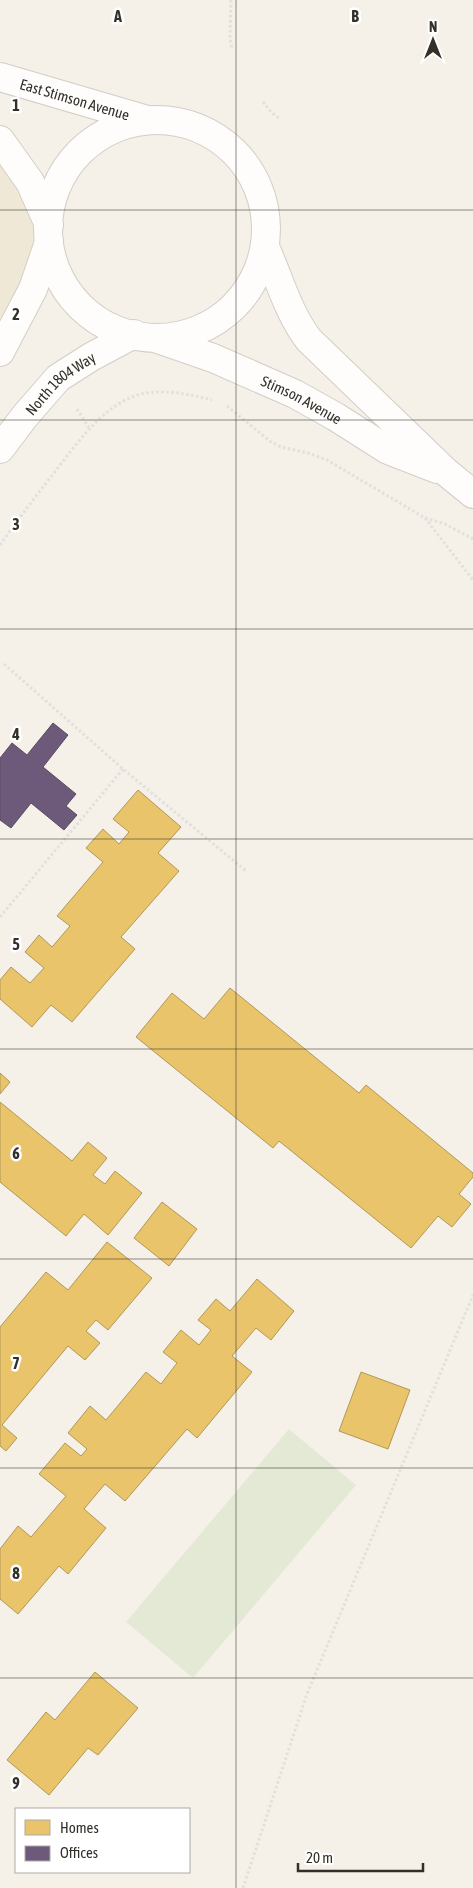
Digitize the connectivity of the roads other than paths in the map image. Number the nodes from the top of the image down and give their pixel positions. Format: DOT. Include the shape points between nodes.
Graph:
graph roads {
  1 [pos="0,77"];
  2 [pos="148,120"];
  3 [pos="0,140"];
  4 [pos="49,233"];
  5 [pos="265,247"];
  6 [pos="143,336"];
  7 [pos="0,352"];
  8 [pos="0,449"];
  9 [pos="446,472"];
  10 [pos="473,494"];
  1 -- 2 [label="main road, East Stimson Avenue"];
  2 -- 4 [label="main road" via="112,130 81,150 65,170 54,193"];
  2 -- 5 [label="main road" via="167,120 193,126 224,142 237,154 248,167 262,198 266,215"];
  3 -- 4 [label="main road" via="30,182"];
  4 -- 6 [label="main road, Stimson Avenue" via="57,272 72,298 95,318 123,332"];
  4 -- 7 [label="main road" via="33,289"];
  5 -- 6 [label="main road" via="248,290 226,313 200,330"];
  5 -- 9 [label="main road, Stimson Avenue" via="301,329"];
  6 -- 8 [label="main road, North 1804 Way" via="91,357 58,378"];
  6 -- 9 [label="main road, Stimson Avenue" via="213,358 295,394 388,450"];
  9 -- 10 [label="main road, Stimson Avenue"];
}
